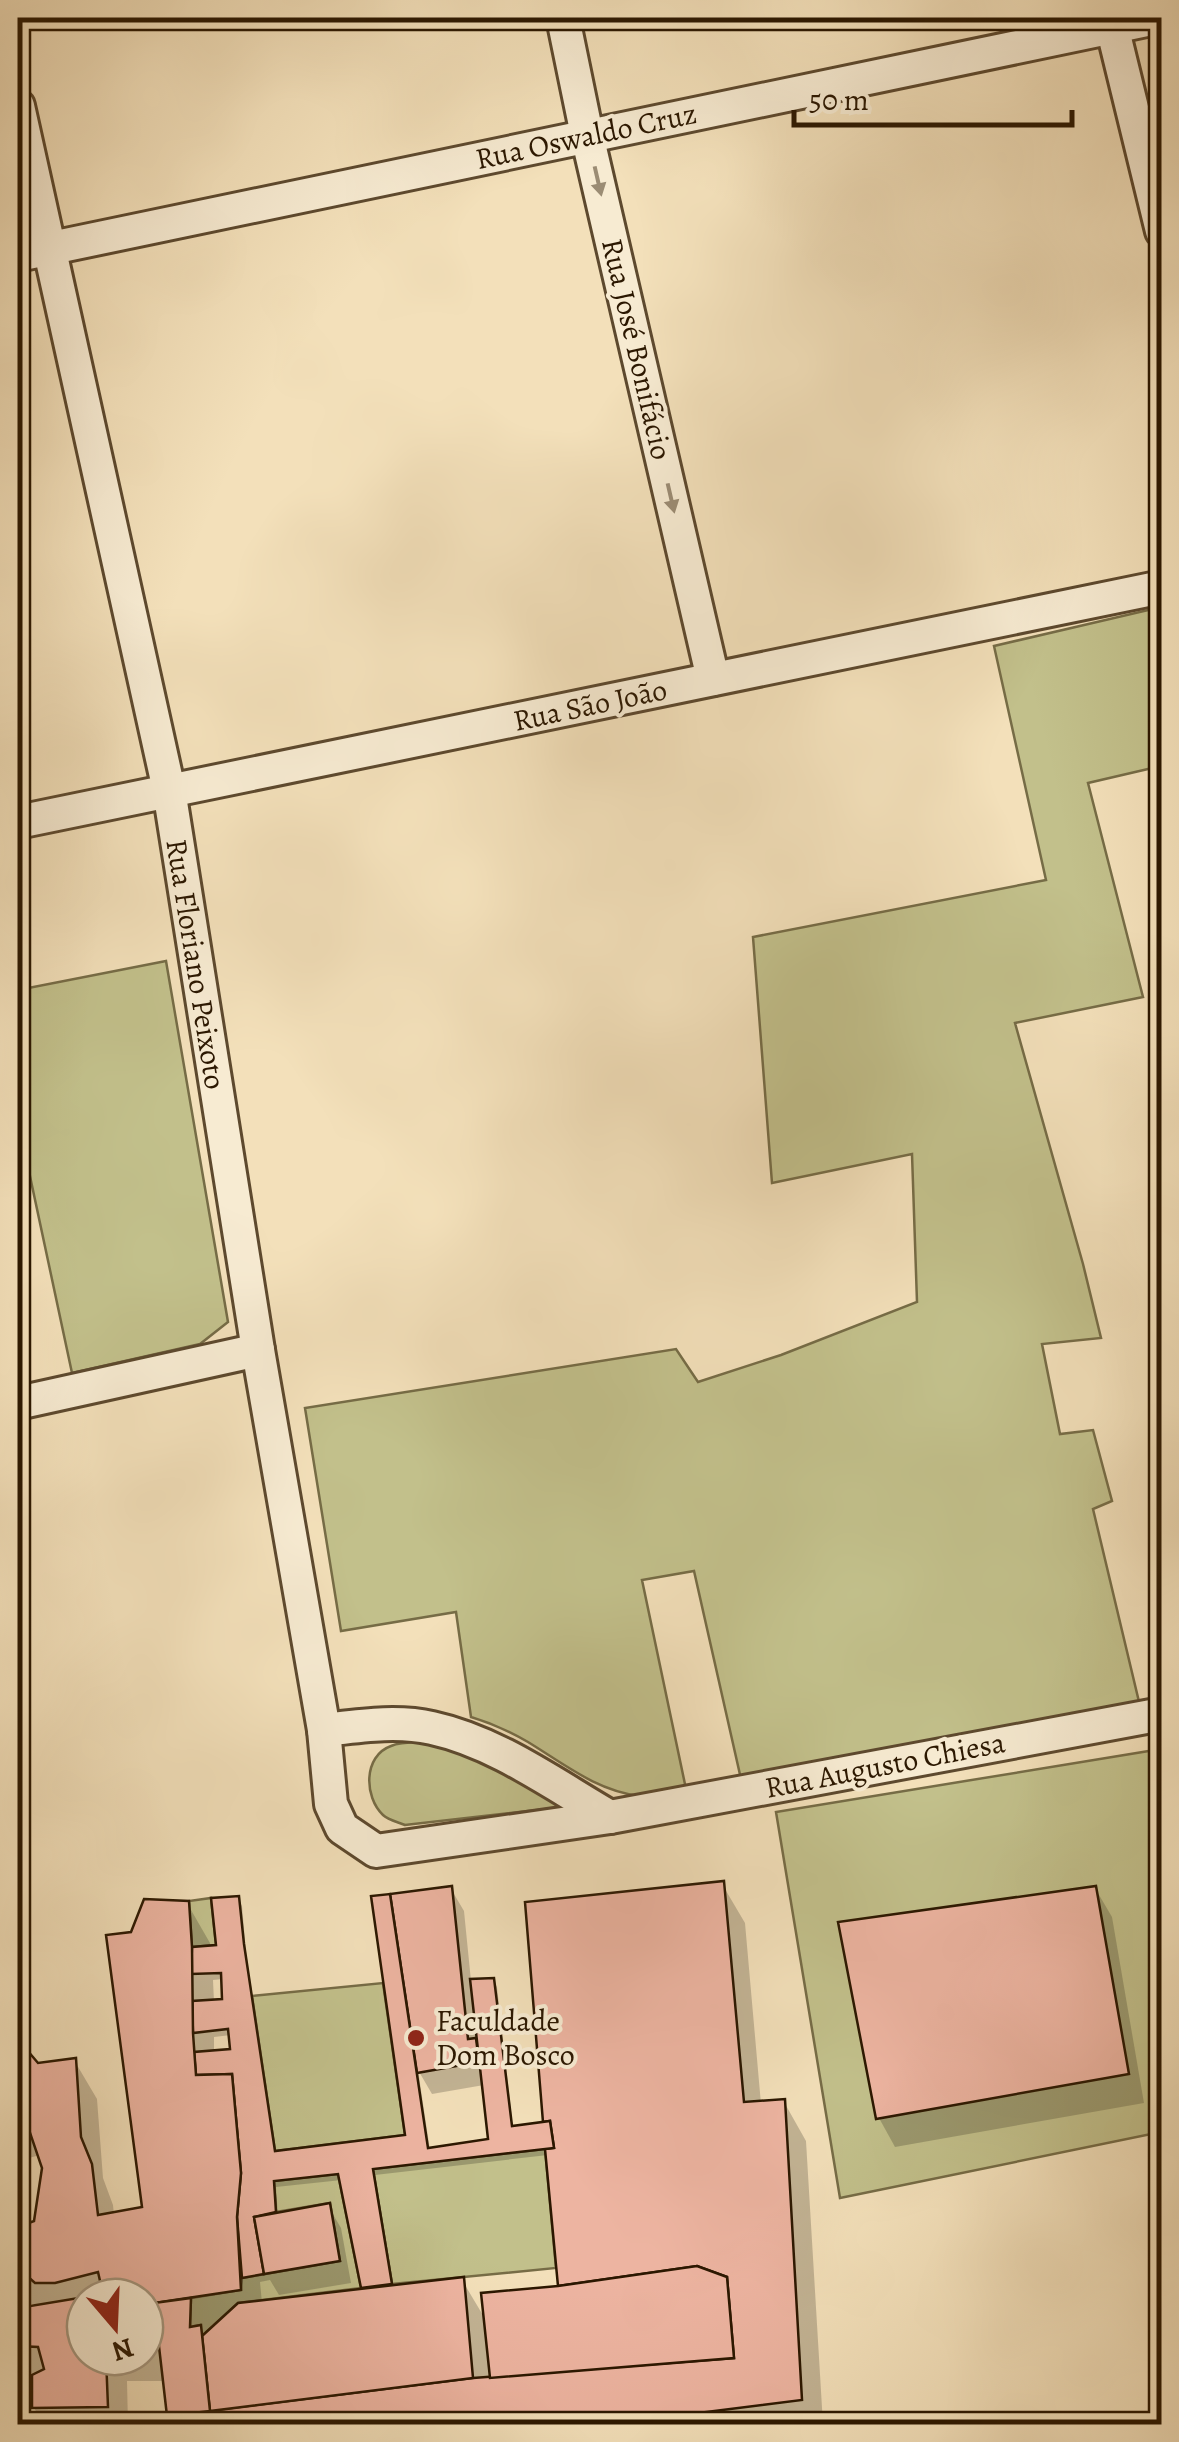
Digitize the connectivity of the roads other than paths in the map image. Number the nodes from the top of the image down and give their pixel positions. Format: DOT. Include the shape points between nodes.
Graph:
graph roads {
  1 [pos="563,18"];
  2 [pos="1156,18"];
  3 [pos="1111,22"];
  4 [pos="18,106"];
  5 [pos="587,135"];
  6 [pos="1162,230"];
  7 [pos="50,248"];
  8 [pos="18,255"];
  9 [pos="1162,588"];
  10 [pos="713,680"];
  11 [pos="169,790"];
  12 [pos="18,822"];
  13 [pos="258,1350"];
  14 [pos="18,1403"];
  15 [pos="1162,1714"];
  16 [pos="324,1730"];
  17 [pos="610,1818"];
  18 [pos="342,1828"];
  1 -- 5 [label="street, Rua José Bonifácio"];
  2 -- 3 [label="street, Rua Oswaldo Cruz"];
  3 -- 5 [label="street, Rua Oswaldo Cruz"];
  3 -- 6 [label="street"];
  4 -- 7 [label="street, Rua Floriano Peixoto"];
  5 -- 7 [label="street, Rua Oswaldo Cruz"];
  5 -- 10 [label="street, Rua José Bonifácio, one-way"];
  7 -- 8 [label="street, Rua Oswaldo Cruz"];
  7 -- 11 [label="street, Rua Floriano Peixoto"];
  9 -- 10 [label="street, Rua São João"];
  10 -- 11 [label="street, Rua São João"];
  11 -- 12 [label="street, Rua São João"];
  11 -- 13 [label="street, Rua Floriano Peixoto"];
  13 -- 14 [label="street"];
  13 -- 16 [label="street, Rua Floriano Peixoto"];
  15 -- 17 [label="street, Rua Augusto Chiesa"];
  16 -- 17 [label="street" via="428,1727 475,1740"];
  16 -- 18 [label="street, Rua Floriano Peixoto" via="331,1804"];
  17 -- 18 [label="street, Rua Augusto Chiesa" via="376,1851"];
}
